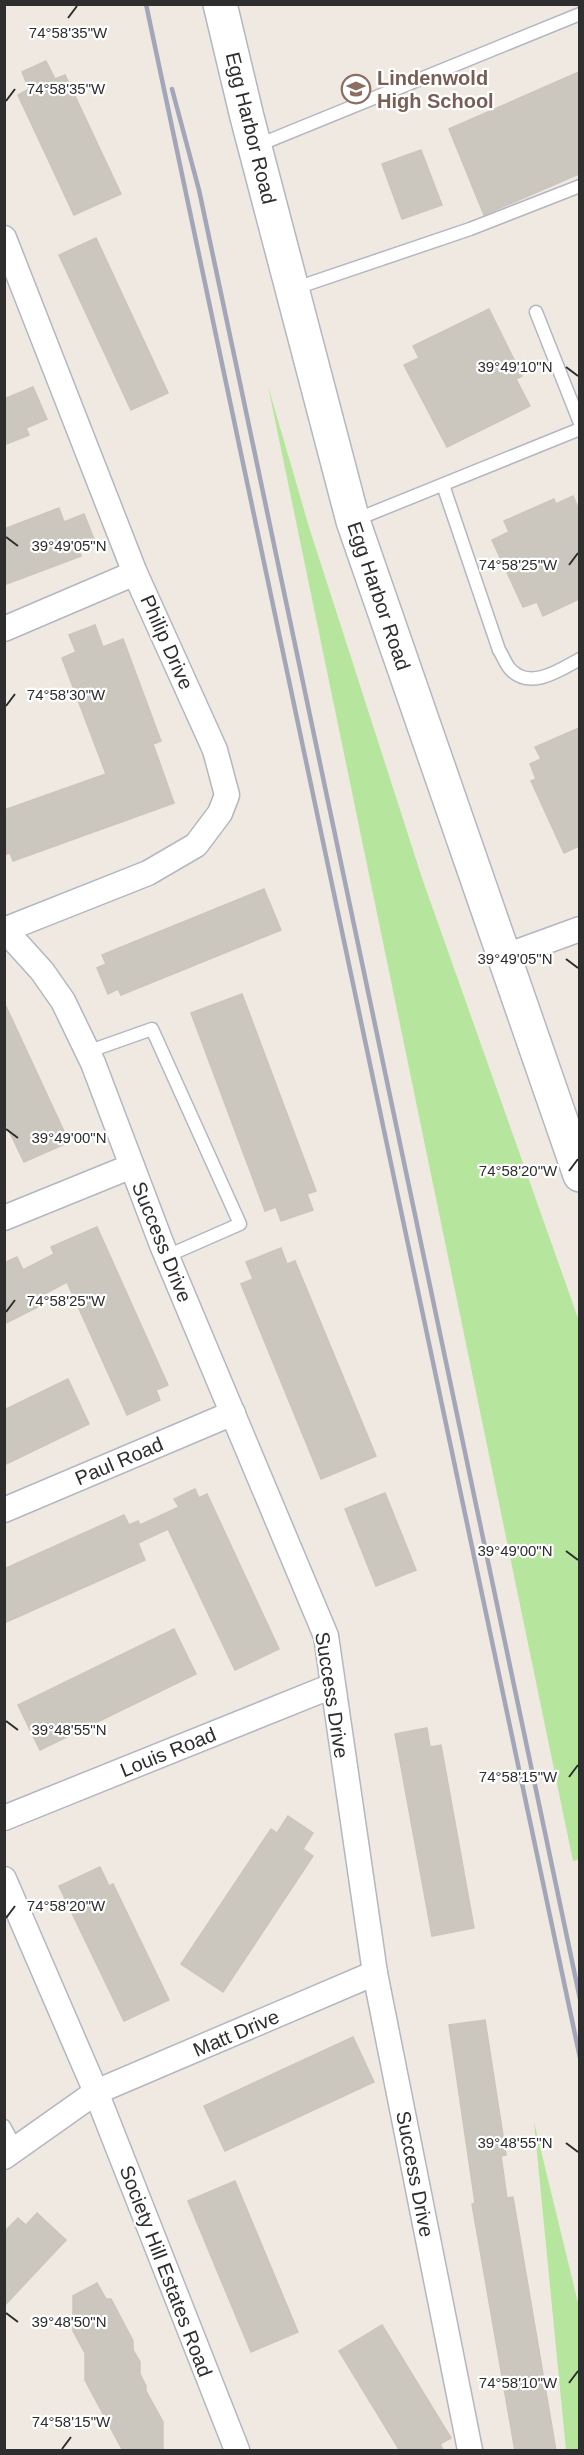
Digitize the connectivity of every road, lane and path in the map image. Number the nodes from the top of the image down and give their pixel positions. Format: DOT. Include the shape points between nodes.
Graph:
graph roads {
  1 [pos="220,4"];
  2 [pos="579,14"];
  3 [pos="255,146"];
  4 [pos="579,186"];
  5 [pos="4,238"];
  6 [pos="14,290"];
  7 [pos="292,290"];
  8 [pos="536,312"];
  9 [pos="579,423"];
  10 [pos="579,429"];
  11 [pos="443,485"];
  12 [pos="353,521"];
  13 [pos="135,573"];
  14 [pos="4,628"];
  15 [pos="579,659"];
  16 [pos="579,929"];
  17 [pos="5,930"];
  18 [pos="503,957"];
  19 [pos="87,1052"];
  20 [pos="132,1166"];
  21 [pos="579,1175"];
  22 [pos="4,1218"];
  23 [pos="167,1256"];
  24 [pos="232,1413"];
  25 [pos="4,1510"];
  26 [pos="332,1686"];
  27 [pos="4,1818"];
  28 [pos="4,1879"];
  29 [pos="9,1907"];
  30 [pos="375,1973"];
  31 [pos="96,2092"];
  32 [pos="4,2126"];
  33 [pos="10,2153"];
  34 [pos="237,2451"];
  35 [pos="470,2451"];
  1 -- 3 [label="street, Egg Harbor Road"];
  2 -- 3 [label="lane"];
  3 -- 7 [label="street, Egg Harbor Road"];
  4 -- 7 [label="lane" via="470,229"];
  5 -- 6 [label="street, Philip Drive"];
  6 -- 13 [label="street, Philip Drive"];
  7 -- 12 [label="street, Egg Harbor Road"];
  8 -- 9 [label="lane"];
  10 -- 11 [label="lane"];
  11 -- 12 [label="lane"];
  11 -- 15 [label="lane" via="499,650 510,669 535,679"];
  12 -- 18 [label="street, Egg Harbor Road"];
  13 -- 14 [label="street"];
  13 -- 17 [label="street, Philip Drive" via="215,750 227,795 220,813 196,845 148,873"];
  16 -- 18 [label="street"];
  17 -- 19 [label="street, Success Drive" via="63,1001"];
  18 -- 21 [label="street, Egg Harbor Road"];
  19 -- 20 [label="street, Success Drive"];
  19 -- 23 [label="lane" via="152,1029 240,1224"];
  20 -- 22 [label="street"];
  20 -- 23 [label="street, Success Drive"];
  23 -- 24 [label="street, Success Drive"];
  24 -- 25 [label="street, Paul Road"];
  24 -- 26 [label="street, Success Drive" via="326,1636"];
  26 -- 27 [label="street, Louis Road"];
  26 -- 30 [label="street, Success Drive"];
  28 -- 29 [label="street, Society Hill Estates Road"];
  29 -- 31 [label="street, Society Hill Estates Road"];
  30 -- 31 [label="street, Matt Drive"];
  30 -- 35 [label="street, Success Drive"];
  31 -- 33 [label="street"];
  31 -- 34 [label="street, Society Hill Estates Road"];
  32 -- 33 [label="lane"];
}
